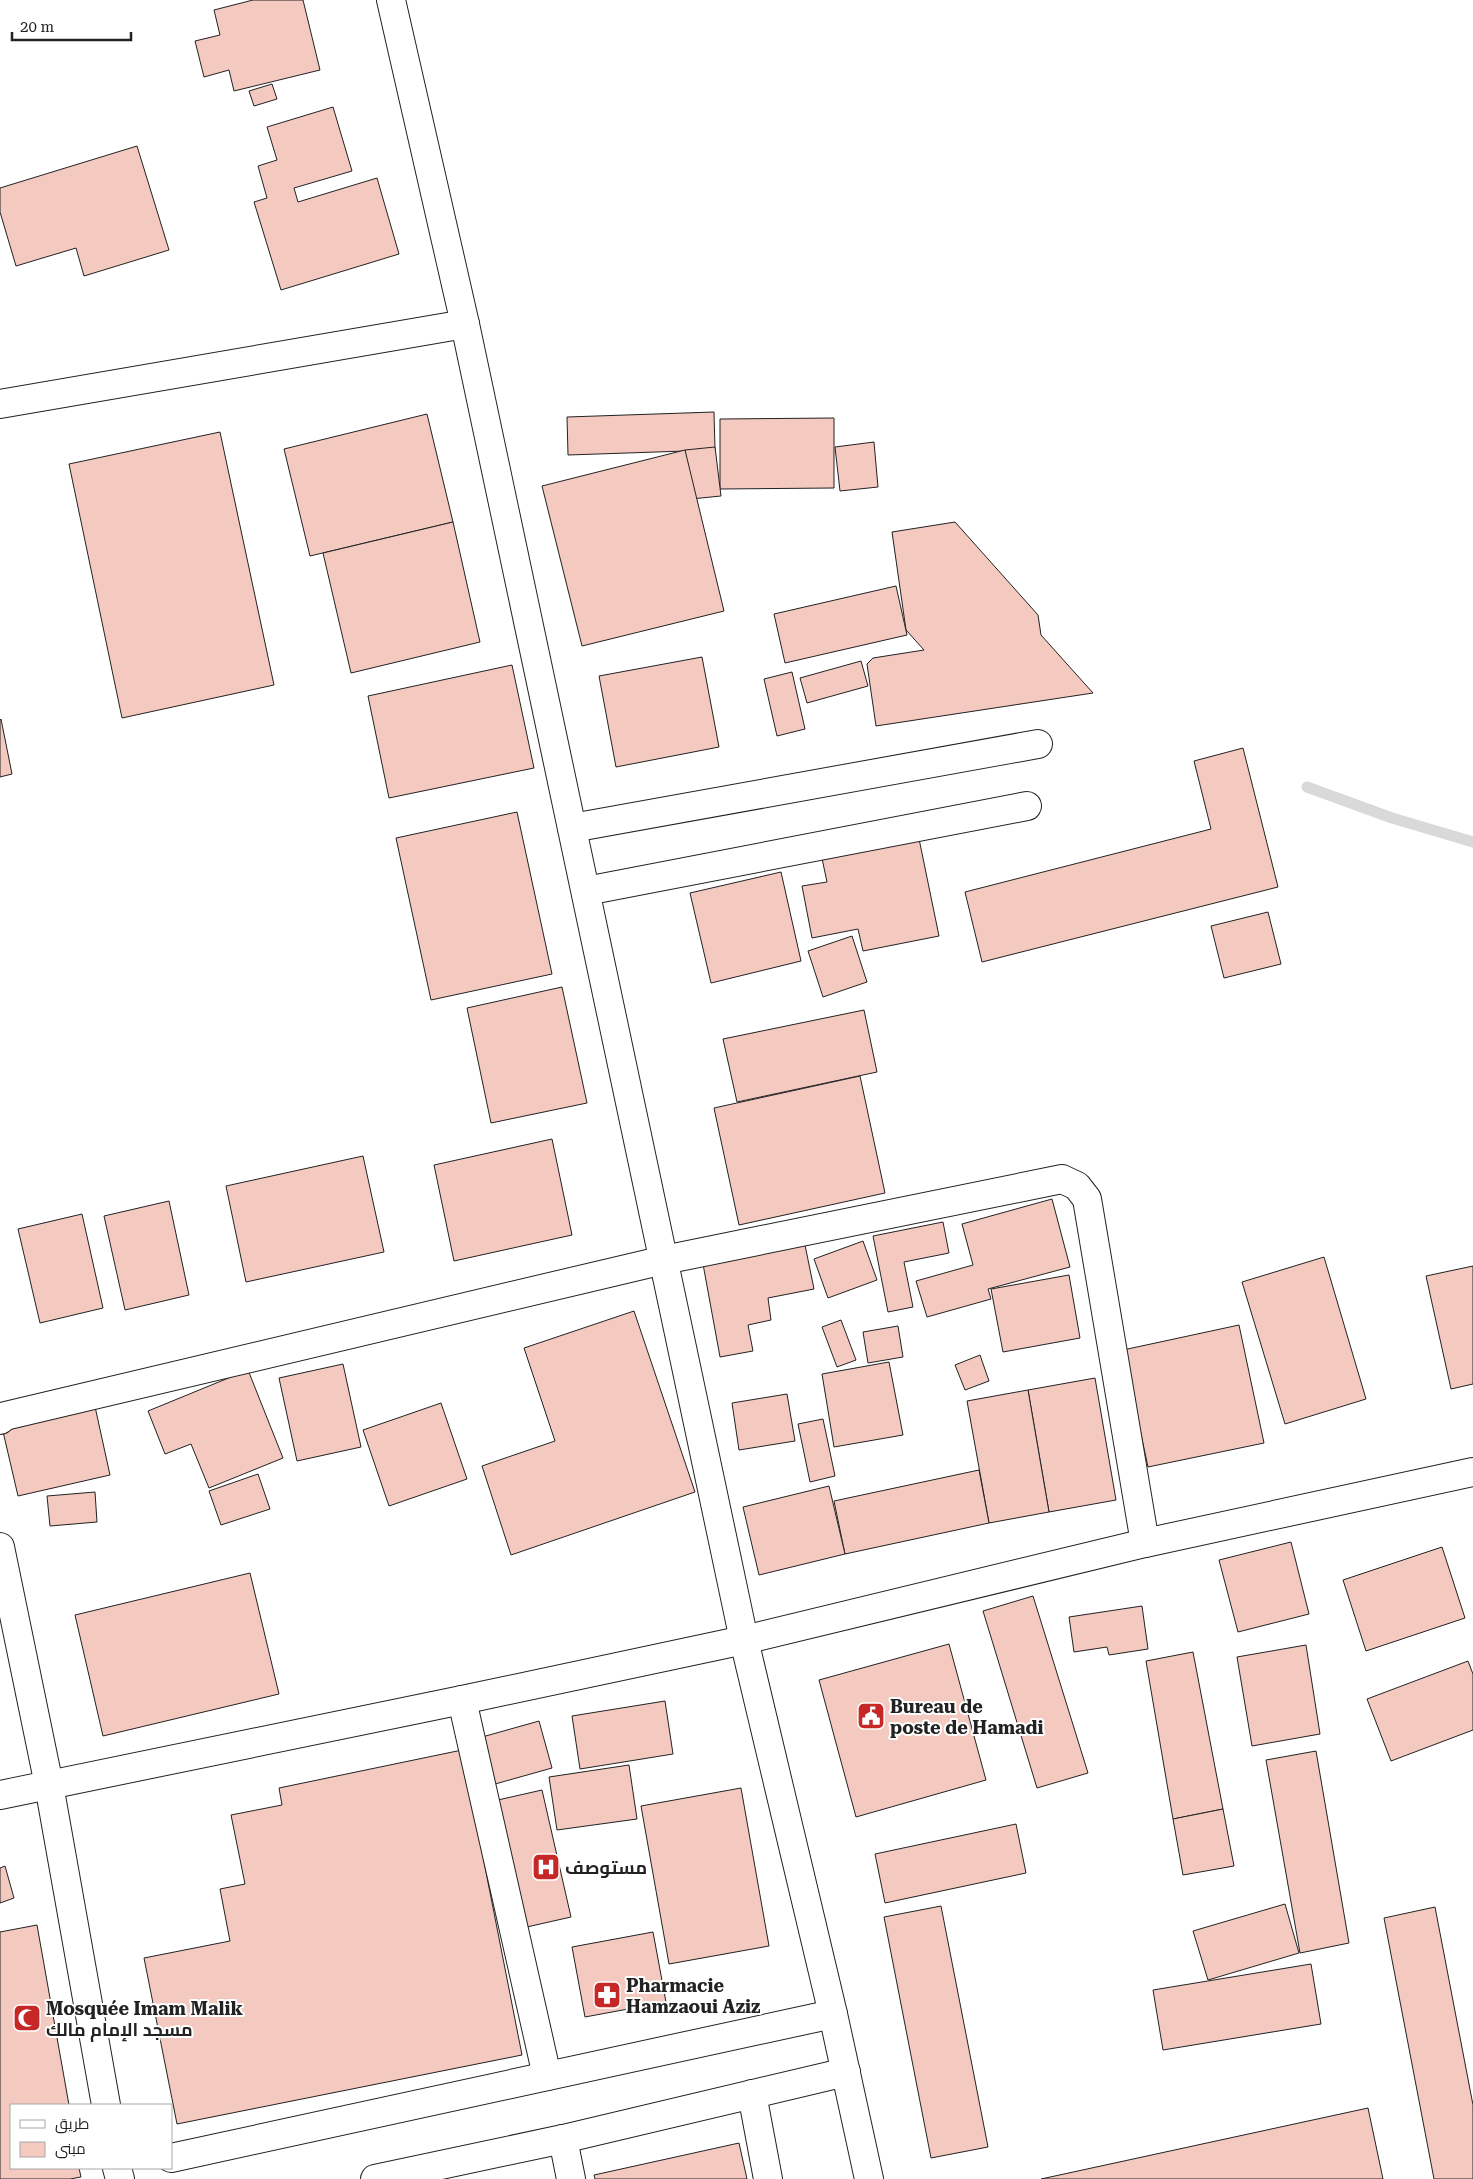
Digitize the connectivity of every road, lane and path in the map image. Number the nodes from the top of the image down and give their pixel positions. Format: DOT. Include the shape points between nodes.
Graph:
graph roads {
  1 [pos="390,0"];
  2 [pos="465,324"];
  3 [pos="0,404"];
  4 [pos="1038,744"];
  5 [pos="1027,806"];
  6 [pos="572,828"];
  7 [pos="586,891"];
  8 [pos="664,1260"];
  9 [pos="0,1420"];
  10 [pos="1473,1472"];
  11 [pos="1145,1543"];
  12 [pos="0,1547"];
  13 [pos="744,1640"];
  14 [pos="462,1700"];
  15 [pos="49,1785"];
  16 [pos="0,1795"];
  17 [pos="833,2014"];
  18 [pos="846,2072"];
  19 [pos="547,2076"];
  20 [pos="752,2094"];
  21 [pos="106,2104"];
  22 [pos="563,2139"];
  23 [pos="172,2158"];
  24 [pos="382,2178"];
  25 [pos="570,2179"];
  26 [pos="768,2179"];
  27 [pos="869,2179"];
  1 -- 2 [label="street"];
  2 -- 3 [label="street"];
  2 -- 6 [label="street"];
  4 -- 6 [label="street"];
  5 -- 7 [label="street"];
  6 -- 7 [label="street"];
  7 -- 8 [label="street"];
  8 -- 9 [label="street" via="5,1416"];
  8 -- 11 [label="street" via="1062,1180 1077,1186 1087,1199"];
  8 -- 13 [label="street"];
  10 -- 11 [label="street"];
  11 -- 13 [label="street"];
  12 -- 15 [label="street"];
  13 -- 14 [label="street"];
  13 -- 17 [label="street"];
  14 -- 15 [label="street"];
  14 -- 19 [label="street"];
  15 -- 16 [label="street"];
  15 -- 21 [label="street"];
  17 -- 18 [label="street"];
  17 -- 19 [label="street"];
  18 -- 20 [label="street"];
  18 -- 27 [label="street"];
  19 -- 23 [label="street"];
  20 -- 22 [label="street"];
  20 -- 26 [label="street"];
  22 -- 24 [label="street"];
  22 -- 25 [label="street"];
}
